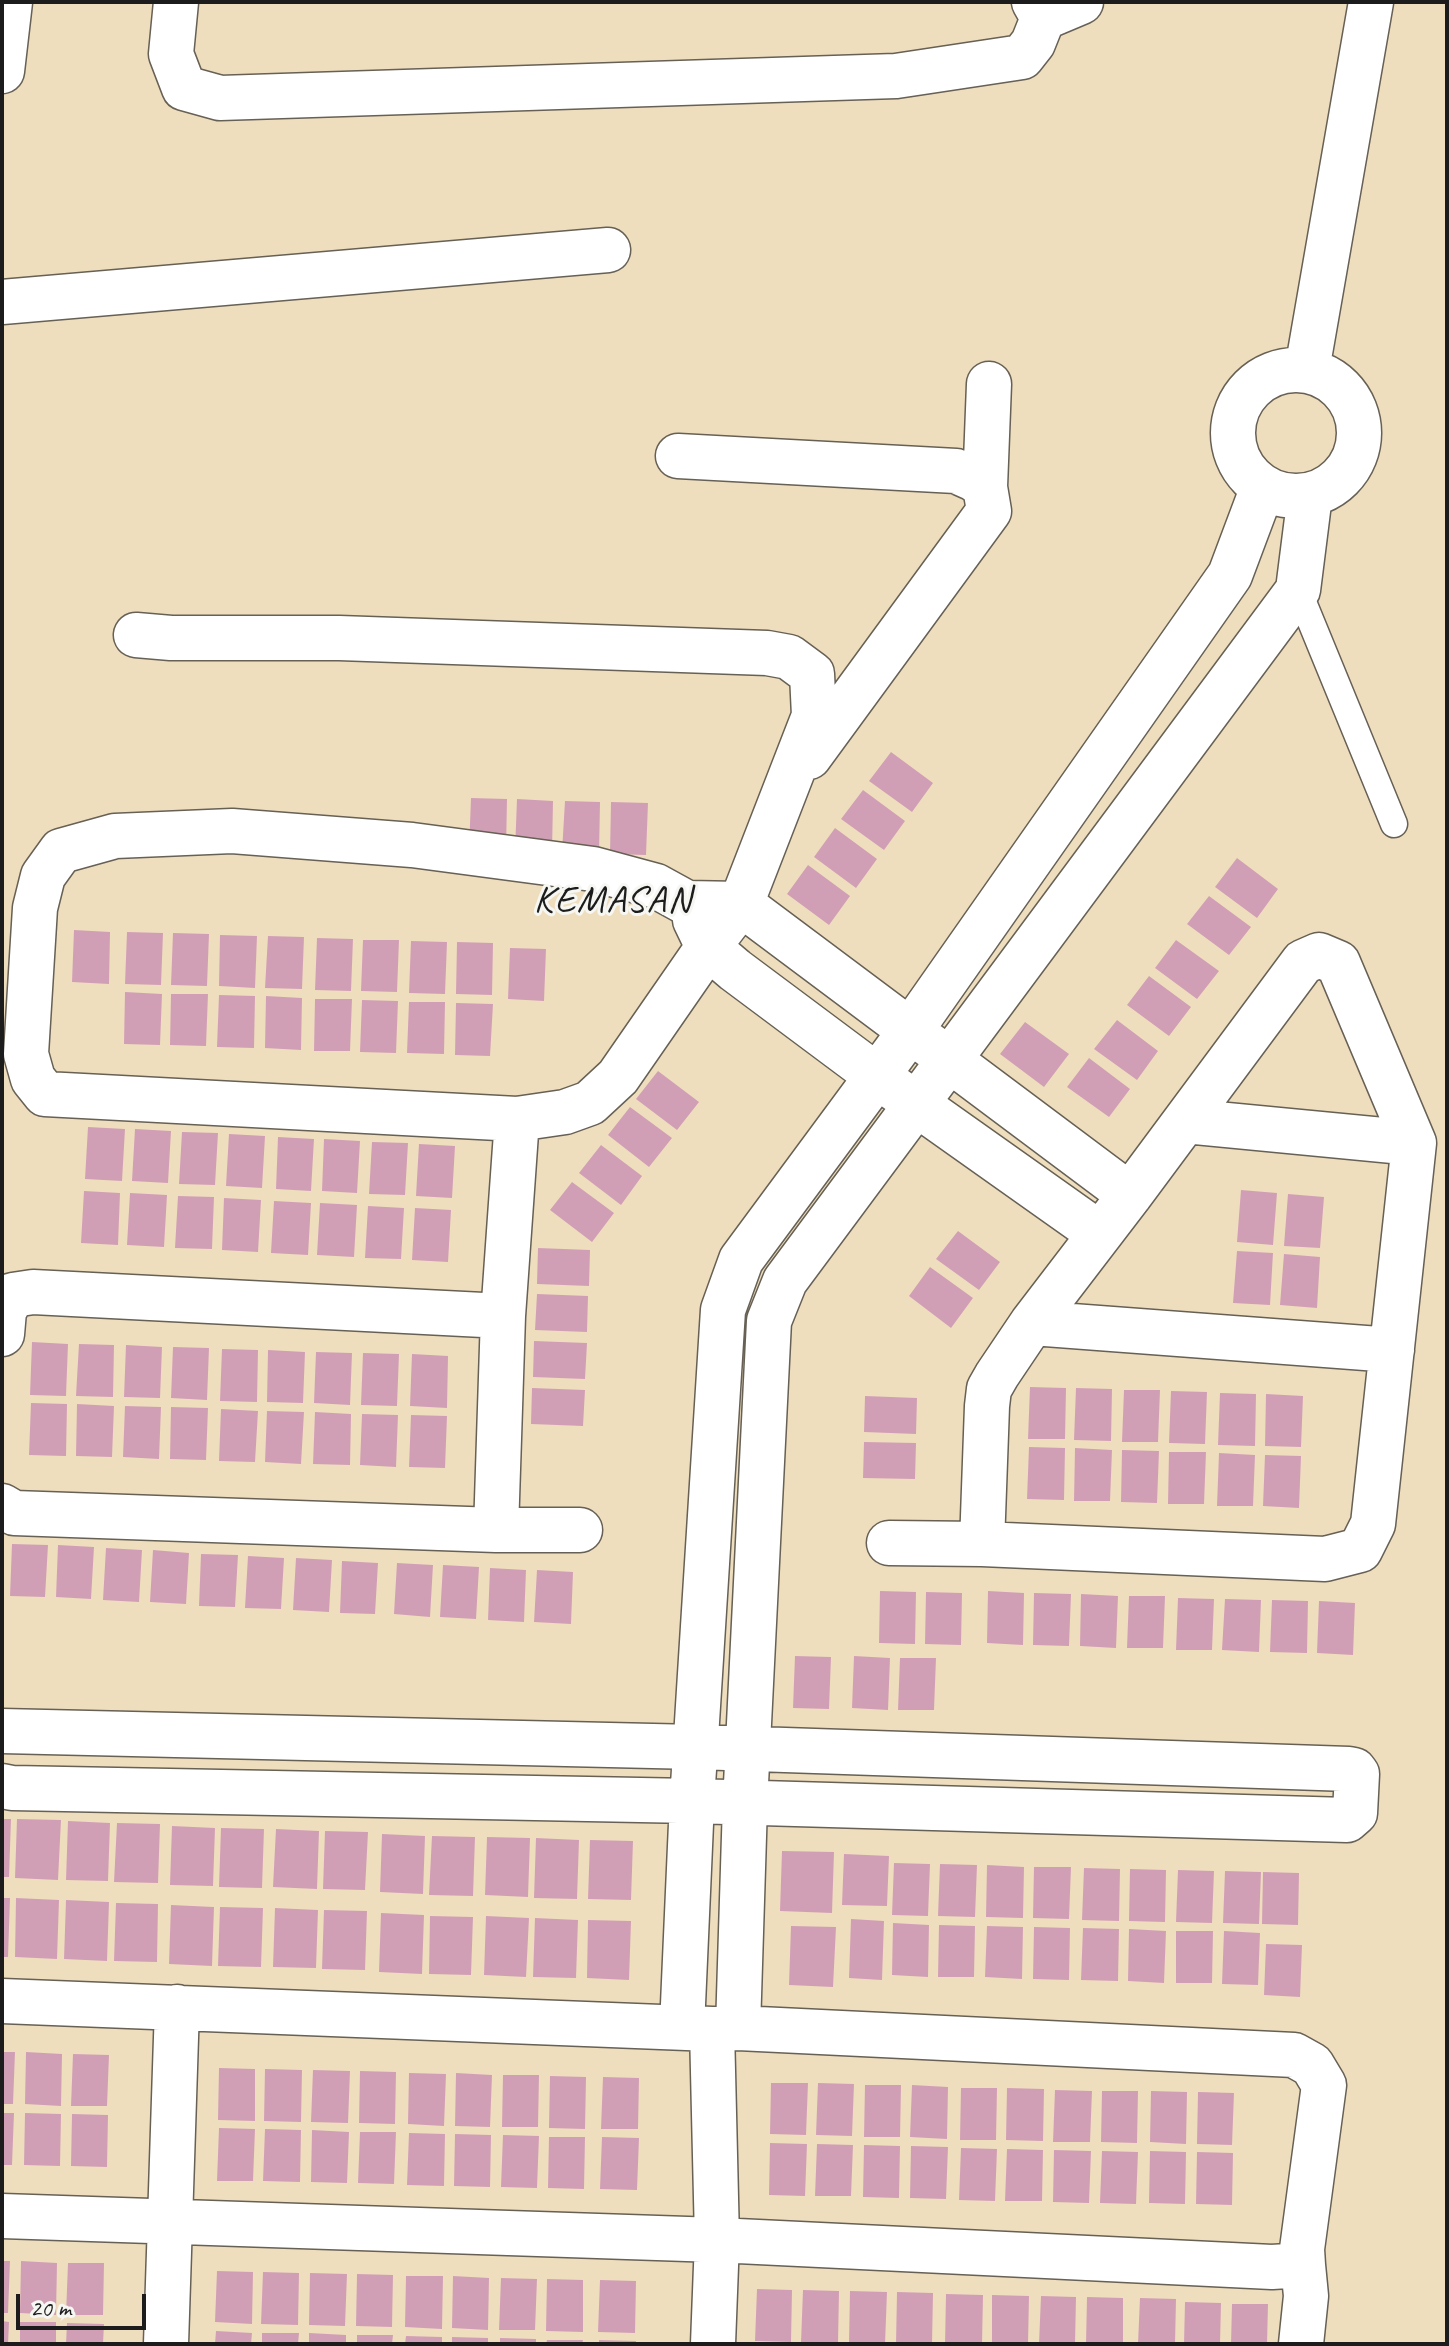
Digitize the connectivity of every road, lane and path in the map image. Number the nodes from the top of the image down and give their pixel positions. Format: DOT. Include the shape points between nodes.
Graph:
graph roads {
  1 [pos="10,2"];
  2 [pos="176,2"];
  3 [pos="1371,2"];
  4 [pos="1053,7"];
  5 [pos="2,71"];
  6 [pos="608,250"];
  7 [pos="2,302"];
  8 [pos="1307,370"];
  9 [pos="989,384"];
  10 [pos="678,456"];
  11 [pos="985,487"];
  12 [pos="1263,487"];
  13 [pos="1310,495"];
  14 [pos="1298,590"];
  15 [pos="136,635"];
  16 [pos="786,788"];
  17 [pos="1394,824"];
  18 [pos="687,903"];
  19 [pos="741,904"];
  20 [pos="708,947"];
  21 [pos="911,1030"];
  22 [pos="950,1059"];
  23 [pos="877,1076"];
  24 [pos="917,1104"];
  25 [pos="517,1119"];
  26 [pos="1185,1121"];
  27 [pos="1414,1143"];
  28 [pos="1130,1195"];
  29 [pos="1100,1234"];
  30 [pos="503,1316"];
  31 [pos="1032,1323"];
  32 [pos="2,1334"];
  33 [pos="1392,1350"];
  34 [pos="2,1506"];
  35 [pos="496,1530"];
  36 [pos="580,1530"];
  37 [pos="889,1543"];
  38 [pos="982,1544"];
  39 [pos="2,1731"];
  40 [pos="696,1747"];
  41 [pos="748,1750"];
  42 [pos="2,1786"];
  43 [pos="692,1801"];
  44 [pos="745,1804"];
  45 [pos="2,2001"];
  46 [pos="177,2007"];
  47 [pos="711,2028"];
  48 [pos="2,2216"];
  49 [pos="170,2222"];
  50 [pos="717,2240"];
  51 [pos="1303,2265"];
  52 [pos="166,2344"];
  53 [pos="713,2344"];
  54 [pos="1301,2344"];
  1 -- 5 [label="street"];
  2 -- 4 [label="street" via="171,54 184,88 220,98 896,76 1022,57"];
  3 -- 8 [label="street"];
  6 -- 7 [label="street"];
  8 -- 12 [label="street" via="1282,371 1259,381 1242,399 1232,422 1234,448 1244,471"];
  8 -- 13 [label="street" via="1334,381 1353,403 1360,431 1355,460 1337,483"];
  9 -- 11 [label="street"];
  10 -- 11 [label="street" via="956,471"];
  11 -- 16 [label="street" via="989,511"];
  12 -- 13 [label="street" via="1286,496"];
  12 -- 21 [label="street" via="1230,575"];
  13 -- 14 [label="street"];
  14 -- 17 [label="lane"];
  14 -- 22 [label="street"];
  15 -- 16 [label="street" via="789,657 812,674 814,716"];
  16 -- 19 [label="street"];
  18 -- 19 [label="street"];
  18 -- 20 [label="street"];
  18 -- 25 [label="street" via="656,886 593,869 412,845 232,831 115,836 61,851 43,876 35,908 26,1054 33,1079 45,1094"];
  19 -- 20 [label="street"];
  19 -- 21 [label="street"];
  20 -- 23 [label="street"];
  20 -- 25 [label="street" via="618,1077 590,1103"];
  21 -- 22 [label="street"];
  21 -- 23 [label="street"];
  22 -- 24 [label="street"];
  22 -- 28 [label="street"];
  23 -- 24 [label="street"];
  23 -- 40 [label="street" via="741,1260 723,1310"];
  24 -- 29 [label="street"];
  24 -- 41 [label="street" via="785,1281 769,1321"];
  25 -- 30 [label="street"];
  26 -- 27 [label="street"];
  26 -- 27 [label="street" via="1303,962 1319,955 1338,963"];
  26 -- 28 [label="street"];
  27 -- 33 [label="street"];
  28 -- 29 [label="street"];
  29 -- 31 [label="street"];
  30 -- 32 [label="street" via="33,1292 13,1295 4,1311"];
  30 -- 35 [label="street"];
  31 -- 33 [label="street"];
  31 -- 38 [label="street" via="989,1389"];
  33 -- 38 [label="street" via="1373,1524 1360,1550 1325,1559"];
  34 -- 35 [label="street" via="14,1513"];
  35 -- 36 [label="street"];
  37 -- 38 [label="street"];
  39 -- 40 [label="street"];
  40 -- 41 [label="street"];
  40 -- 43 [label="street"];
  41 -- 44 [label="street"];
  41 -- 44 [label="street" via="1349,1769 1357,1774 1355,1813 1347,1820"];
  42 -- 43 [label="street"];
  43 -- 44 [label="street"];
  43 -- 47 [label="street"];
  44 -- 47 [label="street"];
  45 -- 46 [label="street"];
  46 -- 47 [label="street"];
  46 -- 49 [label="street"];
  47 -- 50 [label="street"];
  47 -- 51 [label="street" via="1294,2055 1312,2065 1324,2085"];
  48 -- 49 [label="street"];
  49 -- 50 [label="street"];
  49 -- 52 [label="street"];
  50 -- 51 [label="street"];
  50 -- 53 [label="street"];
  51 -- 54 [label="street"];
}
